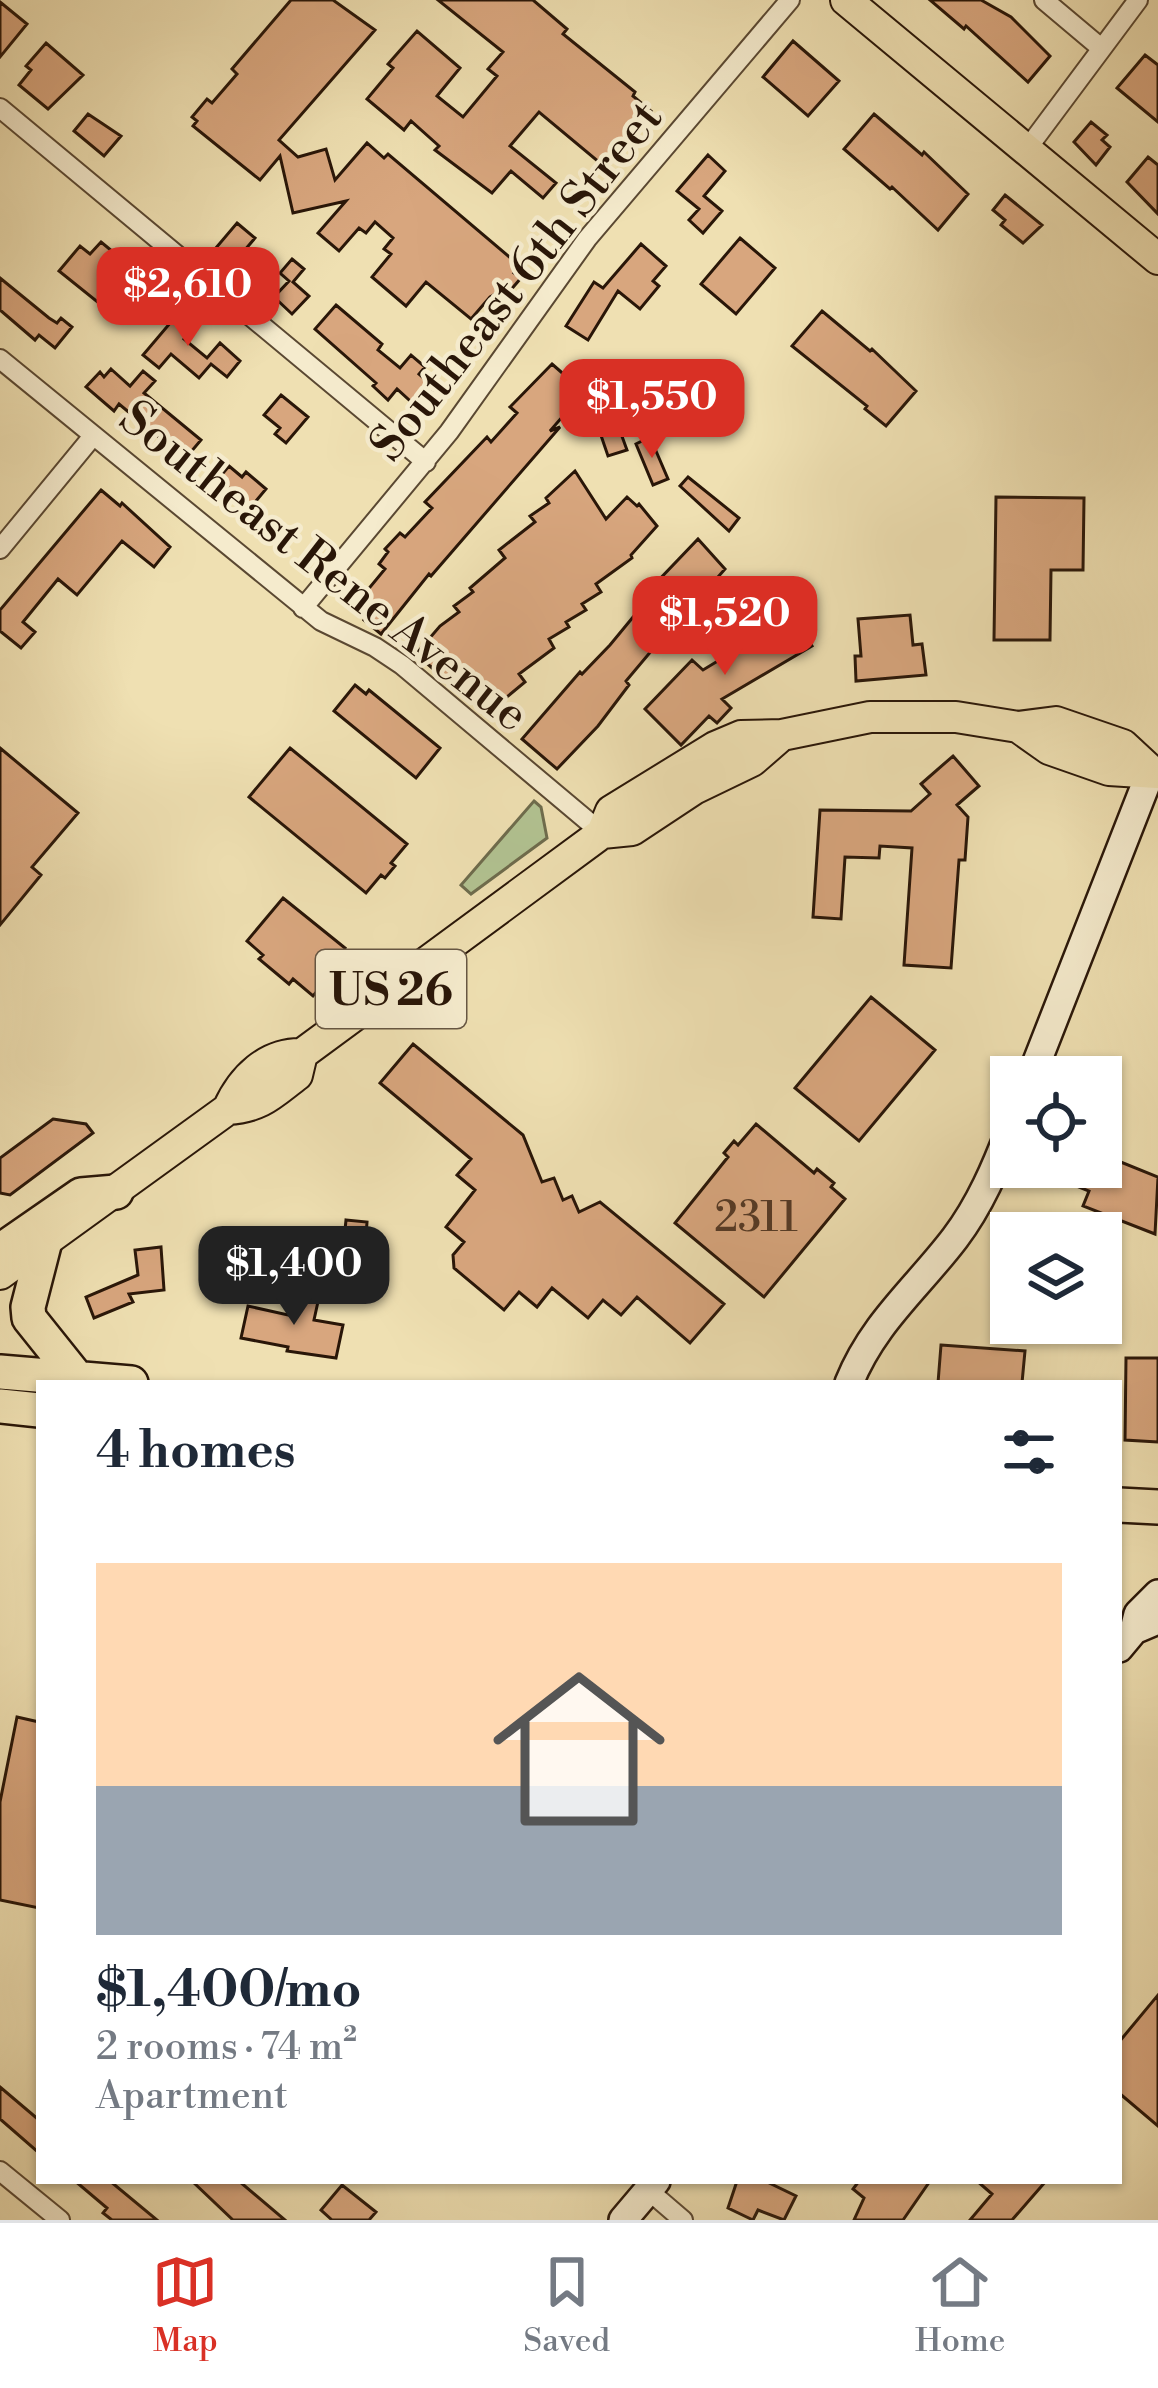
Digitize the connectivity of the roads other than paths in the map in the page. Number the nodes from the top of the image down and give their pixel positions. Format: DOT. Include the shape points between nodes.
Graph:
graph roads {
  1 [pos="790,0"];
  2 [pos="846,0"];
  3 [pos="1043,0"];
  4 [pos="1138,0"];
  5 [pos="1101,48"];
  6 [pos="0,108"];
  7 [pos="1027,149"];
  8 [pos="1158,259"];
  9 [pos="0,359"];
  10 [pos="94,436"];
  11 [pos="426,462"];
  12 [pos="0,549"];
  13 [pos="303,608"];
  14 [pos="1155,772"];
  15 [pos="602,833"];
  16 [pos="1040,1056"];
  17 [pos="990,1180"];
  18 [pos="116,1192"];
  19 [pos="44,1245"];
  20 [pos="0,1251"];
  21 [pos="0,1274"];
  22 [pos="0,1372"];
  23 [pos="77,1378"];
  24 [pos="99,1380"];
  25 [pos="850,1380"];
  26 [pos="0,1406"];
  27 [pos="36,1410"];
  28 [pos="1158,1594"];
  29 [pos="1137,1633"];
  30 [pos="0,2170"];
  31 [pos="652,2186"];
  32 [pos="60,2220"];
  33 [pos="622,2220"];
  34 [pos="683,2220"];
  1 -- 11 [label="street, Southeast 6th Street" via="576,253"];
  2 -- 7 [label="main road"];
  3 -- 5 [label="street"];
  4 -- 5 [label="street"];
  5 -- 7 [label="street"];
  6 -- 11 [label="street"];
  7 -- 8 [label="main road"];
  9 -- 10 [label="street, Southeast Rene Avenue"];
  10 -- 12 [label="street"];
  10 -- 13 [label="street, Southeast Rene Avenue"];
  11 -- 13 [label="street, Southeast 6th Street"];
  13 -- 15 [label="street, Southeast Rene Avenue" via="402,665"];
  14 -- 15 [label="main road, US 26" via="1109,770 1018,727 956,717 842,720 782,735 632,830"];
  14 -- 16 [label="street"];
  15 -- 18 [label="main road, US 26" via="302,1054 297,1075 254,1108 228,1109"];
  17 -- 25 [label="street" via="871,1336"];
  18 -- 19 [label="main road, US 26"];
  18 -- 20 [label="highway, US 26" via="81,1195"];
  19 -- 21 [label="main road, US 26"];
  19 -- 23 [label="highway" via="29,1318"];
  22 -- 23 [label="highway"];
  23 -- 24 [label="highway"];
  26 -- 27 [label="highway"];
  28 -- 29 [label="street" via="1138,1614"];
  30 -- 32 [label="street"];
  31 -- 33 [label="street"];
  31 -- 34 [label="street"];
}
